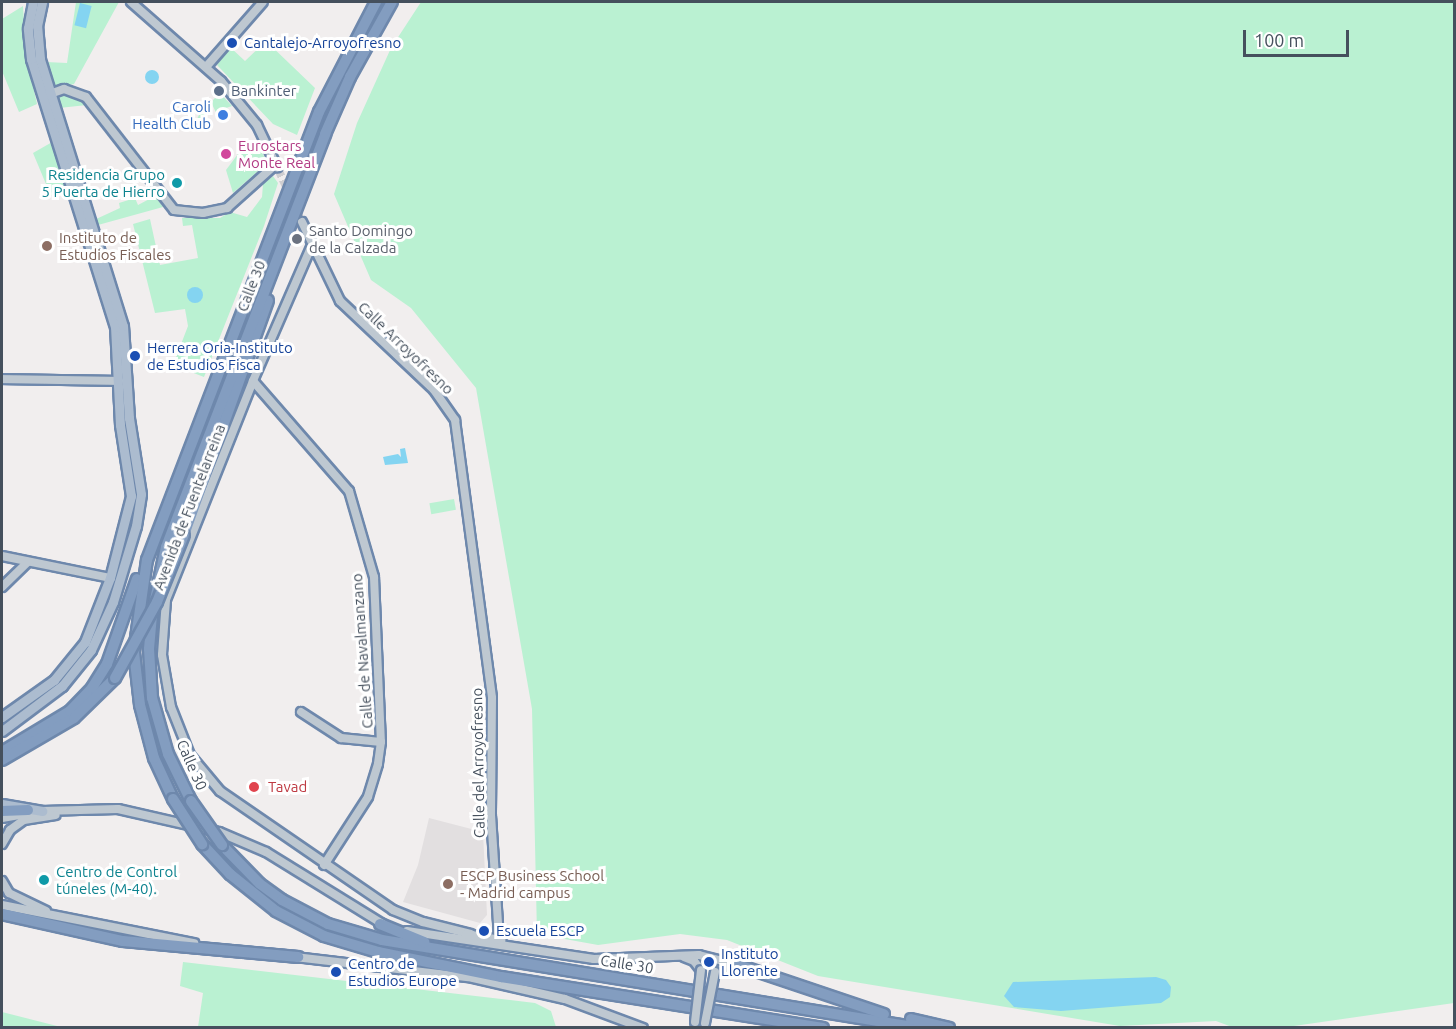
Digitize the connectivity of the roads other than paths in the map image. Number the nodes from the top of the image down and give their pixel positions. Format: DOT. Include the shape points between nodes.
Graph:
graph roads {
  1 [pos="33,2"];
  2 [pos="42,2"];
  3 [pos="131,2"];
  4 [pos="139,2"];
  5 [pos="263,2"];
  6 [pos="376,2"];
  7 [pos="392,2"];
  8 [pos="149,17"];
  9 [pos="206,67"];
  10 [pos="50,94"];
  11 [pos="299,217"];
  12 [pos="312,245"];
  13 [pos="317,258"];
  14 [pos="306,265"];
  15 [pos="2,379"];
  16 [pos="119,381"];
  17 [pos="253,381"];
  18 [pos="2,556"];
  19 [pos="147,560"];
  20 [pos="28,562"];
  21 [pos="110,578"];
  22 [pos="2,587"];
  23 [pos="482,607"];
  24 [pos="301,712"];
  25 [pos="2,717"];
  26 [pos="5,728"];
  27 [pos="47,731"];
  28 [pos="381,742"];
  29 [pos="2,752"];
  30 [pos="2,760"];
  31 [pos="2,804"];
  32 [pos="27,810"];
  33 [pos="2,811"];
  34 [pos="42,811"];
  35 [pos="78,811"];
  36 [pos="2,818"];
  37 [pos="2,844"];
  38 [pos="324,865"];
  39 [pos="2,881"];
  40 [pos="2,905"];
  41 [pos="2,914"];
  42 [pos="71,920"];
  43 [pos="496,920"];
  44 [pos="380,924"];
  45 [pos="424,934"];
  46 [pos="471,934"];
  47 [pos="490,936"];
  48 [pos="499,939"];
  49 [pos="513,946"];
  50 [pos="438,948"];
  51 [pos="672,954"];
  52 [pos="298,957"];
  53 [pos="738,965"];
  54 [pos="501,977"];
  55 [pos="473,978"];
  56 [pos="693,1025"];
  57 [pos="706,1025"];
  58 [pos="644,1028"];
  59 [pos="823,1028"];
  60 [pos="920,1028"];
  61 [pos="949,1028"];
  1 -- 16 [label="main road" via="28,28 31,59 110,306"];
  2 -- 10 [label="main road" via="37,48"];
  3 -- 8 [label="street"];
  4 -- 8 [label="street"];
  5 -- 9 [label="street"];
  6 -- 19 [label="highway, Calle 30" via="319,112"];
  7 -- 11 [label="highway, Calle 30" via="350,77"];
  8 -- 9 [label="street"];
  9 -- 10 [label="street" via="253,120 277,166 227,208 202,213 174,210 86,97 64,89"];
  10 -- 26 [label="main road" via="122,316 129,418 141,494 136,526 113,602 91,650 62,686"];
  11 -- 12 [label="street, Calle Arroyofresno"];
  11 -- 27 [label="highway, bridge" via="184,535 147,623 115,678 96,699"];
  11 -- 50 [label="highway, Calle 30, bridge" via="166,547 152,614 152,698 168,754 191,801 222,845 260,884 303,912 382,940"];
  12 -- 13 [label="street, Calle Arroyofresno"];
  12 -- 14 [label="street, Avenida de Fuentelarreina"];
  13 -- 14 [label="street"];
  13 -- 23 [label="street, Calle Arroyofresno" via="340,301 434,390 455,420"];
  14 -- 17 [label="street, Avenida de Fuentelarreina"];
  15 -- 16 [label="street"];
  16 -- 21 [label="main road" via="120,425 131,496"];
  17 -- 28 [label="street, Calle de Navalmanzano" via="349,491 374,577"];
  17 -- 38 [label="street, Avenida de Fuentelarreina" via="166,600 162,655 171,707 190,754 220,791"];
  18 -- 20 [label="street"];
  19 -- 27 [label="highway" via="107,664 70,711"];
  19 -- 54 [label="highway, Calle 30, bridge" via="137,618 135,661 149,736 173,799 202,844 250,892 324,936 378,952"];
  20 -- 21 [label="street"];
  20 -- 22 [label="street"];
  21 -- 25 [label="main road" via="91,632 70,663 37,695"];
  23 -- 43 [label="street, Calle del Arroyofresno" via="492,698 491,815"];
  24 -- 28 [label="street, Calle de Navalmanzano" via="340,738"];
  27 -- 29 [label="highway"];
  27 -- 30 [label="highway"];
  28 -- 38 [label="street, Calle de Navalmanzano" via="368,797"];
  31 -- 32 [label="main road"];
  32 -- 33 [label="highway"];
  32 -- 34 [label="main road"];
  34 -- 35 [label="street"];
  34 -- 36 [label="street"];
  35 -- 37 [label="street" via="24,820 10,830"];
  35 -- 44 [label="street" via="118,809 219,832 275,856"];
  38 -- 46 [label="street, Avenida de Fuentelarreina" via="393,910"];
  39 -- 42 [label="street" via="9,893 26,903"];
  40 -- 42 [label="street"];
  41 -- 52 [label="highway" via="123,941"];
  42 -- 52 [label="street"];
  43 -- 47 [label="street, Calle del Arroyofresno"];
  43 -- 48 [label="street, Calle del Arroyofresno"];
  44 -- 45 [label="street"];
  44 -- 50 [label="highway"];
  45 -- 46 [label="street, Avenida de Fuentelarreina"];
  45 -- 49 [label="street"];
  46 -- 47 [label="street, Avenida de Fuentelarreina"];
  47 -- 48 [label="street, Avenida de Fuentelarreina"];
  48 -- 49 [label="street, Avenida de Fuentelarreina"];
  49 -- 51 [label="street" via="594,959"];
  50 -- 60 [label="highway, Calle 30"];
  51 -- 53 [label="street" via="699,955"];
  51 -- 56 [label="street, bridge" via="692,960 701,970"];
  52 -- 55 [label="street"];
  53 -- 57 [label="street, bridge" via="724,966 715,972"];
  53 -- 61 [label="highway" via="872,1012"];
  54 -- 55 [label="highway"];
  54 -- 59 [label="highway, Calle 30"];
  55 -- 58 [label="street" via="565,999"];
}
